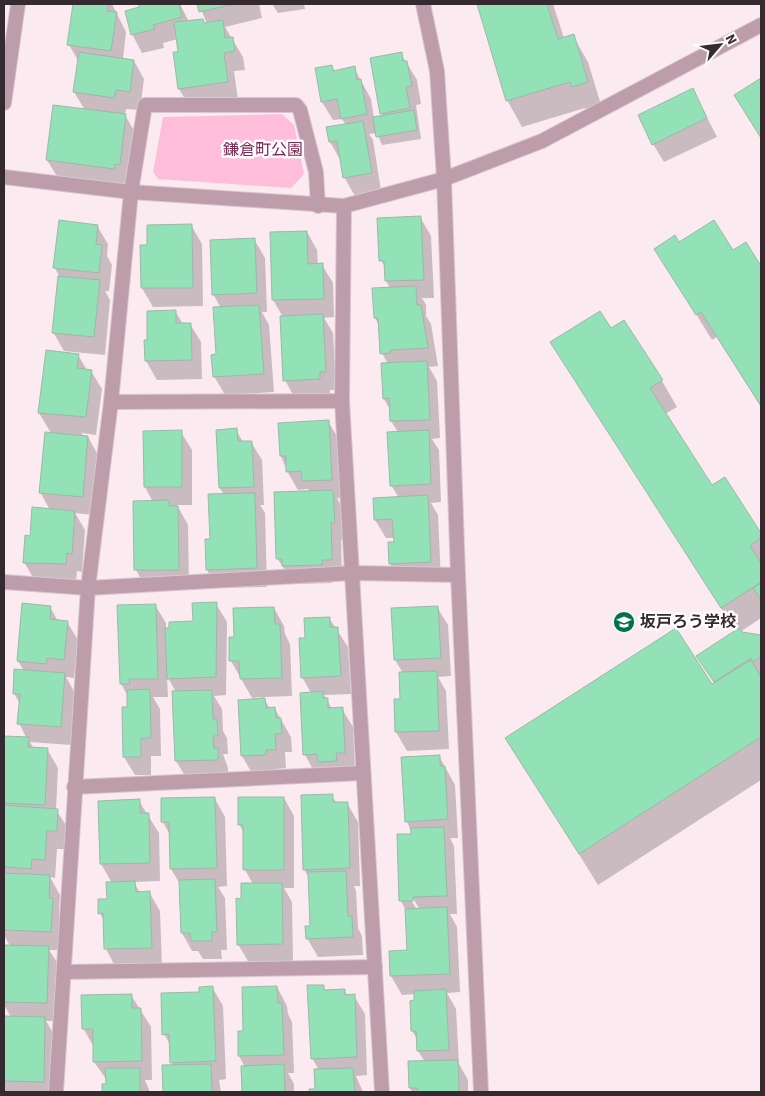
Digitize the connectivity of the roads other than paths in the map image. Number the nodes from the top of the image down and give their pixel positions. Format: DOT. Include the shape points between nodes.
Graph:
graph roads {
  1 [pos="18,4"];
  2 [pos="423,4"];
  3 [pos="761,25"];
  4 [pos="4,103"];
  5 [pos="4,177"];
  6 [pos="444,179"];
  7 [pos="131,192"];
  8 [pos="318,206"];
  9 [pos="344,206"];
  10 [pos="342,401"];
  11 [pos="111,402"];
  12 [pos="353,573"];
  13 [pos="458,575"];
  14 [pos="4,582"];
  15 [pos="88,588"];
  16 [pos="363,773"];
  17 [pos="74,787"];
  18 [pos="375,967"];
  19 [pos="64,972"];
  20 [pos="56,1092"];
  21 [pos="382,1092"];
  22 [pos="482,1092"];
  1 -- 4 [label="street"];
  2 -- 6 [label="street" via="437,71"];
  3 -- 6 [label="street" via="542,141"];
  5 -- 7 [label="street"];
  6 -- 9 [label="street"];
  6 -- 13 [label="street"];
  7 -- 8 [label="street"];
  7 -- 8 [label="street" via="145,105 296,105 316,172"];
  7 -- 11 [label="street"];
  8 -- 9 [label="street"];
  9 -- 10 [label="street"];
  10 -- 11 [label="street"];
  10 -- 12 [label="street"];
  11 -- 15 [label="street"];
  12 -- 13 [label="street"];
  12 -- 15 [label="street"];
  12 -- 16 [label="street"];
  13 -- 22 [label="street"];
  14 -- 15 [label="street"];
  15 -- 17 [label="street"];
  16 -- 17 [label="street"];
  16 -- 18 [label="street"];
  17 -- 19 [label="street"];
  18 -- 19 [label="street"];
  18 -- 21 [label="street"];
  19 -- 20 [label="street"];
}
